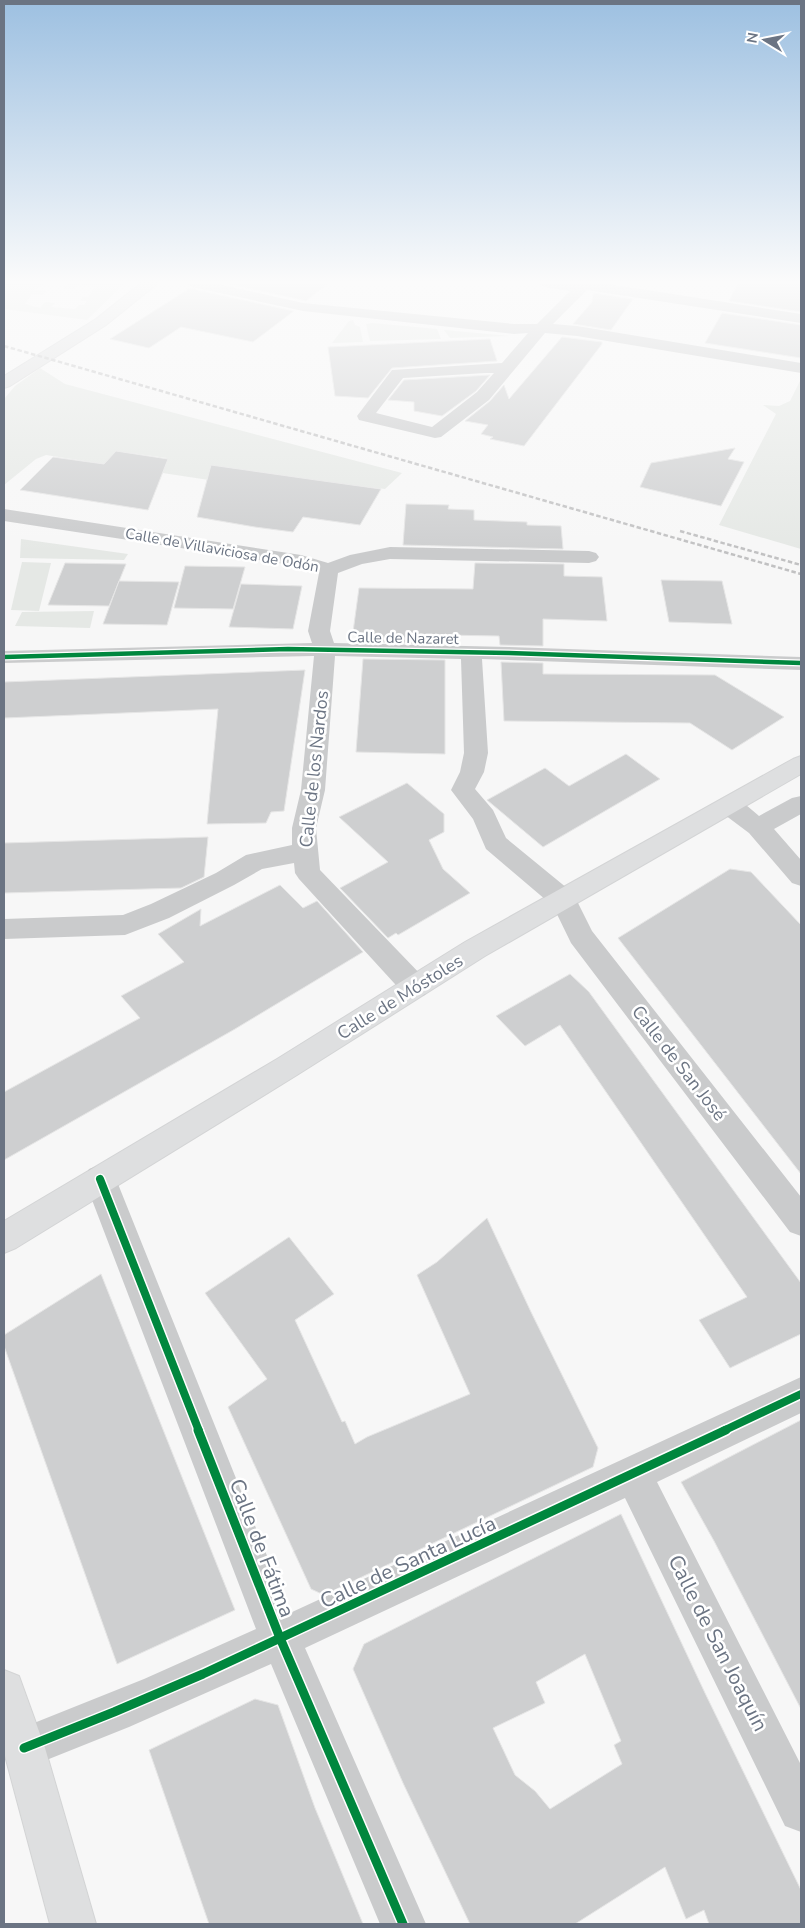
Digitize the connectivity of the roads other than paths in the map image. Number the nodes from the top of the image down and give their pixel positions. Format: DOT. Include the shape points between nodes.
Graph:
graph roads {
  1 [pos="20,373"];
  2 [pos="398,373"];
  3 [pos="501,373"];
  4 [pos="4,383"];
  5 [pos="4,515"];
  6 [pos="588,557"];
  7 [pos="329,570"];
  8 [pos="325,649"];
  9 [pos="471,652"];
  10 [pos="4,658"];
  11 [pos="801,663"];
  12 [pos="801,764"];
  13 [pos="801,804"];
  14 [pos="730,806"];
  15 [pos="758,827"];
  16 [pos="305,852"];
  17 [pos="801,877"];
  18 [pos="555,892"];
  19 [pos="4,929"];
  20 [pos="415,987"];
  21 [pos="100,1179"];
  22 [pos="801,1222"];
  23 [pos="4,1238"];
  24 [pos="801,1394"];
  25 [pos="634,1476"];
  26 [pos="280,1638"];
  27 [pos="4,1691"];
  28 [pos="24,1748"];
  29 [pos="801,1810"];
  30 [pos="73,1924"];
  31 [pos="403,1924"];
  1 -- 4 [label="main road"];
  2 -- 3 [label="street" via="365,416 435,433 483,396"];
  5 -- 7 [label="street, Calle de Villaviciosa de Odón" via="301,561"];
  6 -- 7 [label="street, Calle de Villaviciosa de Odón" via="390,553 357,559"];
  7 -- 8 [label="street, Calle de los Nardos" via="319,631"];
  8 -- 9 [label="street, Calle de Nazaret"];
  8 -- 10 [label="street, Calle de Nazaret"];
  8 -- 16 [label="street, Calle de los Nardos" via="313,790 304,828"];
  9 -- 11 [label="street, Calle de Nazaret"];
  9 -- 18 [label="street" via="476,753 472,772 463,790 484,816 495,843"];
  12 -- 14 [label="main road, Calle de Móstoles"];
  13 -- 15 [label="street"];
  14 -- 15 [label="street"];
  14 -- 18 [label="main road, Calle de Móstoles"];
  15 -- 17 [label="street"];
  16 -- 19 [label="street" via="256,861 160,911 125,925"];
  16 -- 20 [label="street, Calle de los Nardos" via="308,873"];
  18 -- 20 [label="main road, Calle de Móstoles"];
  18 -- 22 [label="street, Calle de San José" via="581,936"];
  20 -- 21 [label="main road, Calle de Móstoles"];
  21 -- 23 [label="main road, Calle de Móstoles"];
  21 -- 26 [label="street, Calle de Fátima"];
  24 -- 25 [label="street, Calle de Santa Lucía"];
  25 -- 26 [label="street, Calle de Santa Lucía"];
  25 -- 29 [label="street, Calle de San Joaquín"];
  26 -- 28 [label="street, Calle de Santa Lucía" via="85,1725"];
  26 -- 31 [label="street, Calle de Fátima"];
  27 -- 28 [label="main road"];
  28 -- 30 [label="main road"];
}
